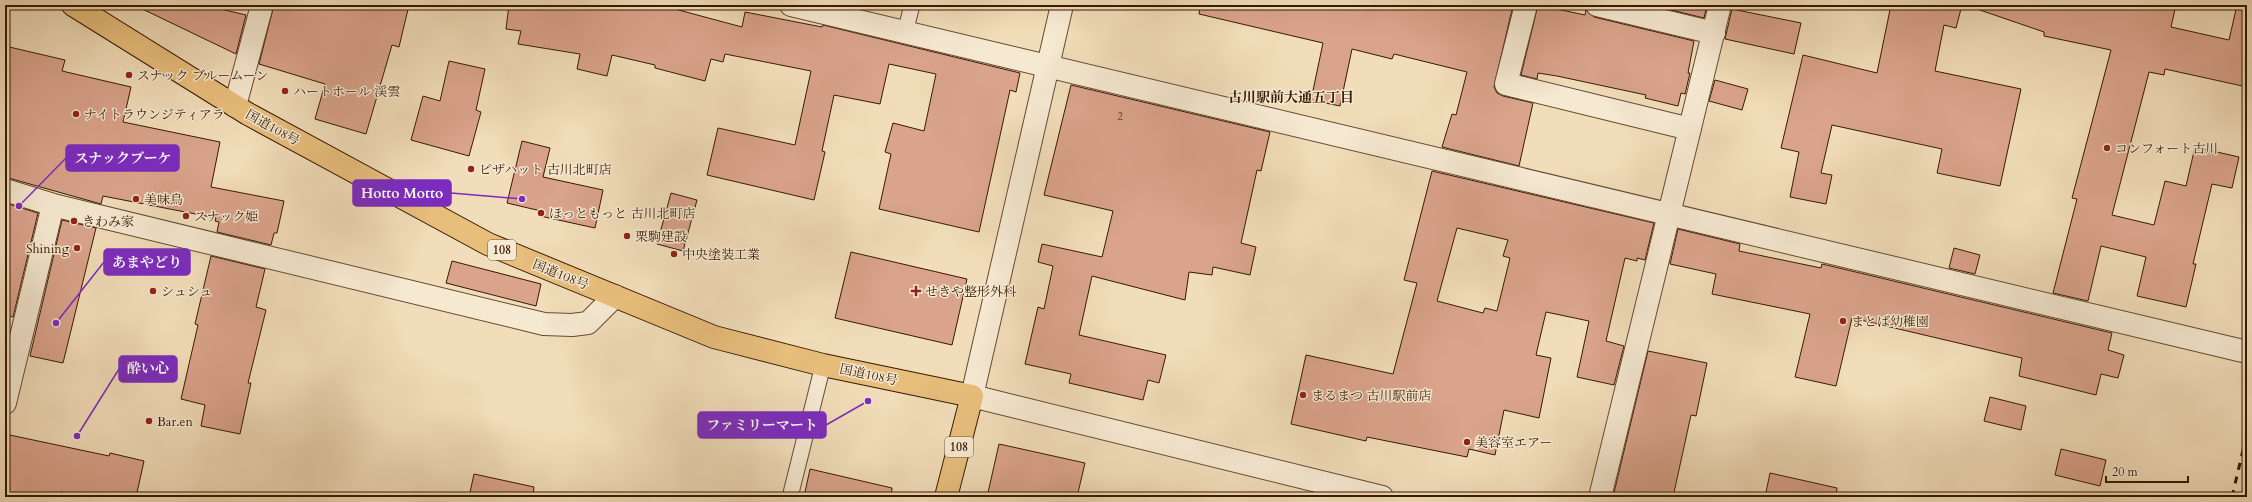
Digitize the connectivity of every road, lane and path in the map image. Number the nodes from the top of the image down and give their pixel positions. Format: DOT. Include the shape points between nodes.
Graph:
graph roads {
  1 [pos="73,5"];
  2 [pos="262,5"];
  3 [pos="791,5"];
  4 [pos="912,5"];
  5 [pos="1062,5"];
  6 [pos="1526,5"];
  7 [pos="1598,5"];
  8 [pos="1720,5"];
  9 [pos="905,32"];
  10 [pos="1714,33"];
  11 [pos="1048,67"];
  12 [pos="236,106"];
  13 [pos="1690,129"];
  14 [pos="5,190"];
  15 [pos="53,204"];
  16 [pos="1669,215"];
  17 [pos="615,296"];
  18 [pos="2247,352"];
  19 [pos="823,365"];
  20 [pos="972,396"];
  21 [pos="5,403"];
  22 [pos="790,497"];
  23 [pos="946,497"];
  24 [pos="1382,497"];
  25 [pos="1600,497"];
  1 -- 12 [label="highway, 国道108号 / 108"];
  2 -- 12 [label="street"];
  3 -- 9 [label="street"];
  4 -- 9 [label="lane"];
  5 -- 11 [label="street"];
  6 -- 13 [label="street" via="1506,84"];
  7 -- 10 [label="street"];
  8 -- 10 [label="street"];
  9 -- 11 [label="street"];
  10 -- 13 [label="street"];
  11 -- 16 [label="street"];
  11 -- 20 [label="street"];
  12 -- 17 [label="highway, 国道108号 / 108" via="488,244"];
  13 -- 16 [label="street"];
  14 -- 15 [label="street"];
  15 -- 17 [label="street" via="544,324 588,323"];
  15 -- 21 [label="street"];
  16 -- 18 [label="street"];
  16 -- 25 [label="street"];
  17 -- 19 [label="highway, 国道108号 / 108" via="714,337"];
  19 -- 20 [label="highway, 国道108号 / 108"];
  19 -- 22 [label="lane"];
  20 -- 23 [label="highway, 108"];
  20 -- 24 [label="street"];
}
